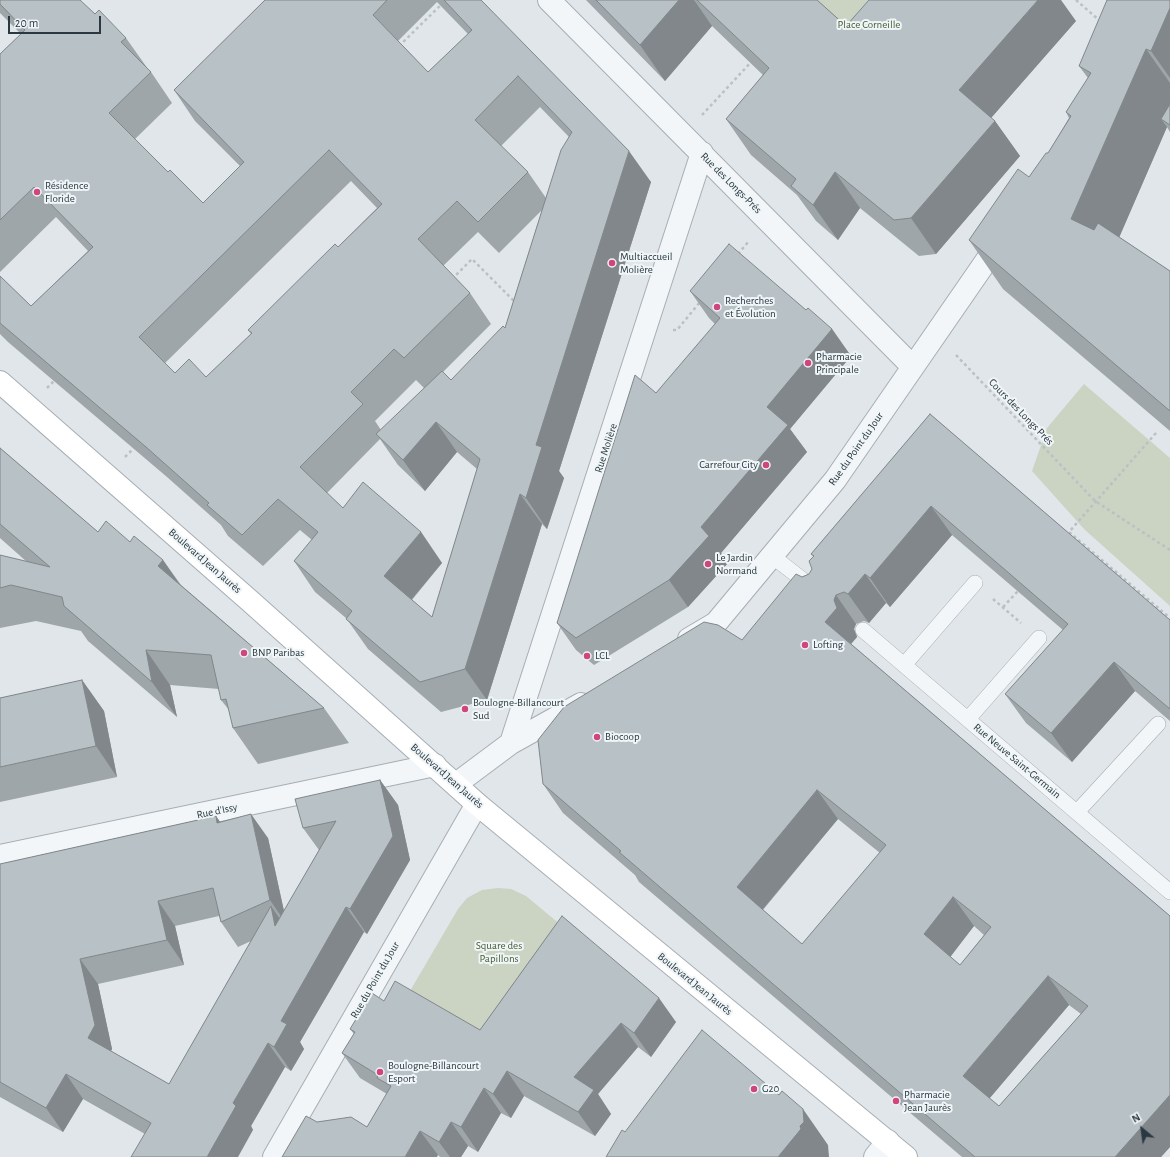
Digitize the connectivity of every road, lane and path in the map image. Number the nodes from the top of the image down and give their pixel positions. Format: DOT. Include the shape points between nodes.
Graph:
graph roads {
  1 [pos="446,0"];
  2 [pos="549,0"];
  3 [pos="1076,0"];
  4 [pos="1106,26"];
  5 [pos="396,48"];
  6 [pos="753,59"];
  7 [pos="683,135"];
  8 [pos="702,153"];
  9 [pos="767,219"];
  10 [pos="1015,219"];
  11 [pos="737,256"];
  12 [pos="450,281"];
  13 [pos="702,299"];
  14 [pos="521,307"];
  15 [pos="644,328"];
  16 [pos="936,334"];
  17 [pos="913,367"];
  18 [pos="0,382"];
  19 [pos="1156,433"];
  20 [pos="140,442"];
  21 [pos="107,476"];
  22 [pos="1095,501"];
  23 [pos="1069,532"];
  24 [pos="1064,538"];
  25 [pos="1170,550"];
  26 [pos="772,556"];
  27 [pos="974,583"];
  28 [pos="1024,584"];
  29 [pos="823,597"];
  30 [pos="1003,607"];
  31 [pos="1170,618"];
  32 [pos="863,630"];
  33 [pos="1039,638"];
  34 [pos="671,650"];
  35 [pos="904,665"];
  36 [pos="600,693"];
  37 [pos="968,719"];
  38 [pos="1158,724"];
  39 [pos="511,743"];
  40 [pos="435,765"];
  41 [pos="456,784"];
  42 [pos="477,804"];
  43 [pos="1077,812"];
  44 [pos="0,856"];
  45 [pos="1170,892"];
  46 [pos="881,1149"];
  47 [pos="274,1157"];
  48 [pos="906,1157"];
  1 -- 5 [label="path"];
  2 -- 7 [label="street, Rue des Longs-Prés"];
  3 -- 4 [label="path"];
  6 -- 7 [label="path"];
  7 -- 8 [label="street, Rue des Longs-Prés"];
  8 -- 9 [label="street, Rue des Longs-Prés"];
  8 -- 15 [label="street, Rue Molière"];
  9 -- 11 [label="path"];
  9 -- 17 [label="street, Rue des Longs-Prés"];
  10 -- 16 [label="street, Rue du Point du Jour"];
  12 -- 14 [label="path" via="472,259"];
  13 -- 15 [label="path" via="677,330"];
  15 -- 39 [label="street, Rue Molière"];
  16 -- 17 [label="street, Rue du Point du Jour"];
  16 -- 22 [label="path, Cours des Longs Prés"];
  17 -- 26 [label="street, Rue du Point du Jour" via="835,480"];
  18 -- 21 [label="street, Boulevard Jean Jaurès"];
  19 -- 22 [label="path"];
  20 -- 21 [label="path"];
  21 -- 40 [label="street, Boulevard Jean Jaurès"];
  22 -- 23 [label="path"];
  22 -- 25 [label="path, Cours des Longs Prés"];
  23 -- 24 [label="path"];
  23 -- 31 [label="path"];
  26 -- 29 [label="lane"];
  26 -- 34 [label="street, Rue du Point du Jour" via="716,623"];
  27 -- 30 [label="path"];
  27 -- 35 [label="lane"];
  28 -- 30 [label="path"];
  30 -- 33 [label="path"];
  32 -- 35 [label="lane, Rue Neuve Saint-Germain"];
  33 -- 37 [label="lane"];
  35 -- 37 [label="lane, Rue Neuve Saint-Germain"];
  36 -- 39 [label="street"];
  37 -- 43 [label="lane, Rue Neuve Saint-Germain"];
  38 -- 43 [label="lane"];
  39 -- 41 [label="street"];
  40 -- 41 [label="street, Boulevard Jean Jaurès"];
  40 -- 44 [label="street, Rue d'Issy"];
  41 -- 42 [label="street, Boulevard Jean Jaurès"];
  42 -- 46 [label="street, Boulevard Jean Jaurès"];
  42 -- 47 [label="street, Rue du Point du Jour"];
  43 -- 45 [label="lane, Rue Neuve Saint-Germain"];
  46 -- 48 [label="street, Boulevard Jean Jaurès"];
}
